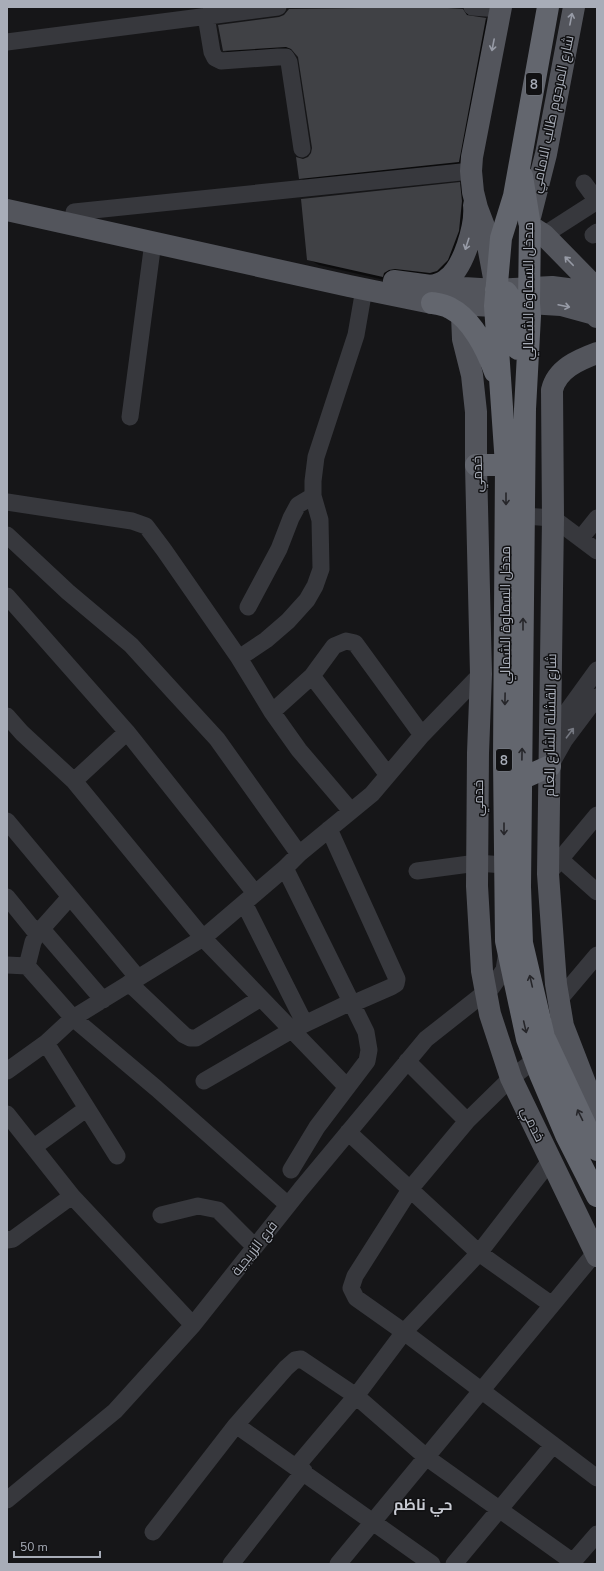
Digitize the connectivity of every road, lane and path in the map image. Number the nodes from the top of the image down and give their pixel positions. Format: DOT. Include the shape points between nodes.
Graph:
graph roads {
  1 [pos="278,7"];
  2 [pos="472,7"];
  3 [pos="548,7"];
  4 [pos="574,7"];
  5 [pos="500,8"];
  6 [pos="206,16"];
  7 [pos="7,42"];
  8 [pos="302,149"];
  9 [pos="520,161"];
  10 [pos="472,182"];
  11 [pos="584,183"];
  12 [pos="7,197"];
  13 [pos="597,201"];
  14 [pos="7,210"];
  15 [pos="74,212"];
  16 [pos="534,228"];
  17 [pos="153,242"];
  18 [pos="364,289"];
  19 [pos="597,289"];
  20 [pos="432,294"];
  21 [pos="513,296"];
  22 [pos="597,296"];
  23 [pos="462,316"];
  24 [pos="597,317"];
  25 [pos="597,354"];
  26 [pos="130,417"];
  27 [pos="504,423"];
  28 [pos="476,465"];
  29 [pos="506,465"];
  30 [pos="313,496"];
  31 [pos="7,502"];
  32 [pos="524,516"];
  33 [pos="553,518"];
  34 [pos="597,518"];
  35 [pos="7,535"];
  36 [pos="581,538"];
  37 [pos="597,551"];
  38 [pos="7,596"];
  39 [pos="248,607"];
  40 [pos="239,658"];
  41 [pos="597,670"];
  42 [pos="481,674"];
  43 [pos="312,676"];
  44 [pos="597,697"];
  45 [pos="272,712"];
  46 [pos="7,716"];
  47 [pos="127,732"];
  48 [pos="550,734"];
  49 [pos="422,735"];
  50 [pos="550,766"];
  51 [pos="388,774"];
  52 [pos="522,779"];
  53 [pos="74,781"];
  54 [pos="351,811"];
  55 [pos="597,815"];
  56 [pos="7,821"];
  57 [pos="329,829"];
  58 [pos="299,854"];
  59 [pos="477,863"];
  60 [pos="504,865"];
  61 [pos="554,867"];
  62 [pos="285,868"];
  63 [pos="417,871"];
  64 [pos="597,892"];
  65 [pos="7,897"];
  66 [pos="70,897"];
  67 [pos="250,898"];
  68 [pos="39,931"];
  69 [pos="203,938"];
  70 [pos="507,949"];
  71 [pos="597,954"];
  72 [pos="7,965"];
  73 [pos="27,966"];
  74 [pos="134,981"];
  75 [pos="489,989"];
  76 [pos="517,994"];
  77 [pos="261,998"];
  78 [pos="103,1000"];
  79 [pos="559,1000"];
  80 [pos="351,1003"];
  81 [pos="73,1018"];
  82 [pos="299,1027"];
  83 [pos="46,1043"];
  84 [pos="535,1060"];
  85 [pos="407,1061"];
  86 [pos="7,1071"];
  87 [pos="511,1078"];
  88 [pos="204,1081"];
  89 [pos="346,1086"];
  90 [pos="595,1103"];
  91 [pos="86,1110"];
  92 [pos="7,1114"];
  93 [pos="467,1121"];
  94 [pos="348,1132"];
  95 [pos="34,1147"];
  96 [pos="597,1150"];
  97 [pos="117,1156"];
  98 [pos="550,1160"];
  99 [pos="291,1170"];
  100 [pos="411,1188"];
  101 [pos="72,1196"];
  102 [pos="597,1196"];
  103 [pos="288,1205"];
  104 [pos="161,1215"];
  105 [pos="7,1240"];
  106 [pos="255,1247"];
  107 [pos="479,1253"];
  108 [pos="596,1255"];
  109 [pos="552,1305"];
  110 [pos="193,1326"];
  111 [pos="404,1332"];
  112 [pos="481,1391"];
  113 [pos="356,1396"];
  114 [pos="236,1424"];
  115 [pos="553,1445"];
  116 [pos="426,1457"];
  117 [pos="300,1469"];
  118 [pos="597,1478"];
  119 [pos="7,1500"];
  120 [pos="500,1509"];
  121 [pos="372,1521"];
  122 [pos="153,1532"];
  123 [pos="597,1534"];
  124 [pos="572,1563"];
  125 [pos="231,1564"];
  126 [pos="338,1564"];
  127 [pos="432,1564"];
  128 [pos="454,1564"];
  1 -- 6 [label="street"];
  2 -- 5 [label="street"];
  3 -- 9 [label="highway, 8"];
  16 -- 4 [label="main road, شارع المرحوم طالب الامامي, one-way"];
  5 -- 10 [label="main road, one-way" via="472,156"];
  6 -- 7 [label="street"];
  6 -- 8 [label="street" via="215,58 221,61 286,57 289,62"];
  9 -- 16 [label="highway, مدخل السماوة الشمالي / 8"];
  9 -- 21 [label="highway, 8" via="514,196"];
  10 -- 15 [label="street"];
  10 -- 20 [label="main road, one-way" via="474,210 467,247 454,272"];
  10 -- 21 [label="main road" via="476,208"];
  11 -- 13 [label="street"];
  12 -- 15 [label="main road"];
  13 -- 16 [label="street"];
  14 -- 17 [label="main road"];
  15 -- 20 [label="main road" via="388,280"];
  19 -- 16 [label="main road, one-way"];
  16 -- 21 [label="highway, مدخل السماوة الشمالي / 8"];
  17 -- 18 [label="main road"];
  17 -- 26 [label="street"];
  18 -- 20 [label="main road"];
  18 -- 30 [label="street" via="356,335 316,457"];
  20 -- 21 [label="main road"];
  20 -- 23 [label="highway"];
  21 -- 22 [label="main road" via="548,287"];
  21 -- 24 [label="main road, one-way" via="561,305"];
  21 -- 27 [label="highway, مدخل السماوة الشمالي / 8"];
  21 -- 32 [label="highway, مدخل السماوة الشمالي / 8" via="525,410"];
  23 -- 27 [label="highway" via="490,357 498,380"];
  23 -- 28 [label="main road, خدمي" via="462,339 475,394"];
  25 -- 33 [label="main road, شارع القشلة الشارع العام" via="565,369 554,381"];
  27 -- 29 [label="highway, مدخل السماوة الشمالي / 8"];
  28 -- 29 [label="highway"];
  28 -- 42 [label="main road, خدمي"];
  29 -- 60 [label="highway, مدخل السماوة الشمالي / 8, one-way"];
  30 -- 39 [label="street" via="298,504 279,549"];
  30 -- 40 [label="street" via="320,520 321,569 315,586 307,600 288,621"];
  31 -- 40 [label="street" via="132,521 146,526"];
  32 -- 33 [label="street"];
  52 -- 32 [label="highway, مدخل السماوة الشمالي / 8, one-way"];
  33 -- 36 [label="street"];
  33 -- 48 [label="main road, شارع القشلة الشارع العام"];
  34 -- 36 [label="street"];
  35 -- 58 [label="street" via="68,592 131,645 217,740"];
  36 -- 37 [label="street"];
  38 -- 47 [label="street"];
  40 -- 45 [label="street"];
  41 -- 48 [label="street"];
  42 -- 49 [label="street"];
  42 -- 59 [label="main road, خدمي"];
  43 -- 45 [label="street"];
  43 -- 49 [label="street" via="334,646 346,641 355,643"];
  43 -- 51 [label="street"];
  50 -- 44 [label="street, one-way" via="564,741"];
  45 -- 54 [label="street" via="299,750"];
  46 -- 53 [label="street"];
  47 -- 53 [label="street"];
  47 -- 67 [label="street"];
  48 -- 50 [label="main road, شارع القشلة الشارع العام"];
  49 -- 51 [label="street"];
  50 -- 52 [label="highway"];
  50 -- 61 [label="main road, شارع القشلة الشارع العام"];
  51 -- 54 [label="street" via="372,794"];
  96 -- 52 [label="highway, مدخل السماوة الشمالي / 8, one-way" via="544,1037 522,943"];
  53 -- 69 [label="street"];
  54 -- 57 [label="street"];
  55 -- 61 [label="street"];
  56 -- 66 [label="street"];
  57 -- 58 [label="street"];
  57 -- 80 [label="street" via="397,979 396,984 391,987"];
  58 -- 62 [label="street"];
  59 -- 60 [label="street"];
  59 -- 63 [label="street"];
  59 -- 75 [label="main road, خدمي" via="480,949"];
  60 -- 70 [label="highway, مدخل السماوة الشمالي / 8"];
  61 -- 64 [label="street"];
  61 -- 79 [label="main road, شارع القشلة الشارع العام"];
  62 -- 67 [label="street"];
  62 -- 80 [label="street"];
  65 -- 68 [label="street"];
  66 -- 68 [label="street"];
  66 -- 74 [label="street"];
  67 -- 69 [label="street"];
  67 -- 82 [label="street"];
  68 -- 73 [label="street" via="33,942"];
  68 -- 78 [label="street"];
  69 -- 74 [label="street"];
  69 -- 77 [label="street"];
  70 -- 75 [label="street, فرع الزريجية" via="504,970"];
  70 -- 76 [label="highway, مدخل السماوة الشمالي / 8"];
  71 -- 79 [label="street"];
  72 -- 73 [label="street"];
  73 -- 81 [label="street"];
  74 -- 77 [label="street" via="184,1035 190,1038 196,1038"];
  74 -- 78 [label="street"];
  75 -- 76 [label="street" via="506,986"];
  75 -- 85 [label="street, فرع الزريجية" via="426,1039"];
  75 -- 87 [label="main road, خدمي" via="496,1036"];
  76 -- 84 [label="highway, مدخل السماوة الشمالي / 8, one-way" via="527,1039"];
  77 -- 82 [label="street"];
  78 -- 81 [label="street"];
  79 -- 90 [label="main road, شارع القشلة الشارع العام" via="563,1026"];
  80 -- 82 [label="street"];
  80 -- 89 [label="street" via="366,1032 369,1050 367,1060"];
  81 -- 83 [label="street"];
  81 -- 103 [label="street"];
  82 -- 88 [label="street"];
  82 -- 89 [label="street"];
  83 -- 86 [label="street"];
  83 -- 91 [label="street"];
  84 -- 87 [label="street"];
  84 -- 102 [label="highway, مدخل السماوة الشمالي / 8" via="566,1135"];
  85 -- 93 [label="street"];
  85 -- 94 [label="street, فرع الزريجية"];
  87 -- 93 [label="street"];
  87 -- 98 [label="main road, خدمي"];
  89 -- 99 [label="street"];
  91 -- 95 [label="street"];
  91 -- 97 [label="street"];
  92 -- 95 [label="street"];
  93 -- 100 [label="street"];
  94 -- 100 [label="street"];
  94 -- 103 [label="street, فرع الزريجية"];
  95 -- 101 [label="street"];
  98 -- 107 [label="street"];
  98 -- 108 [label="main road, خدمي"];
  100 -- 107 [label="street"];
  100 -- 111 [label="street" via="355,1276 351,1288 356,1298"];
  101 -- 105 [label="street" via="13,1239"];
  101 -- 110 [label="street"];
  103 -- 106 [label="street, فرع الزريجية"];
  104 -- 106 [label="street" via="198,1206 218,1210"];
  106 -- 110 [label="street, فرع الزريجية"];
  107 -- 109 [label="street"];
  107 -- 111 [label="street"];
  108 -- 109 [label="street"];
  109 -- 112 [label="street"];
  110 -- 119 [label="street, فرع الزريجية" via="115,1411"];
  111 -- 112 [label="street"];
  111 -- 113 [label="street"];
  112 -- 115 [label="street"];
  112 -- 116 [label="street"];
  113 -- 114 [label="street" via="301,1359 295,1360"];
  113 -- 116 [label="street"];
  113 -- 117 [label="street"];
  114 -- 117 [label="street"];
  114 -- 122 [label="street"];
  115 -- 118 [label="street"];
  115 -- 120 [label="street"];
  116 -- 120 [label="street"];
  116 -- 121 [label="street"];
  117 -- 121 [label="street"];
  117 -- 125 [label="street"];
  120 -- 124 [label="street"];
  120 -- 128 [label="street"];
  121 -- 126 [label="street"];
  121 -- 127 [label="street"];
  123 -- 124 [label="street"];
}
